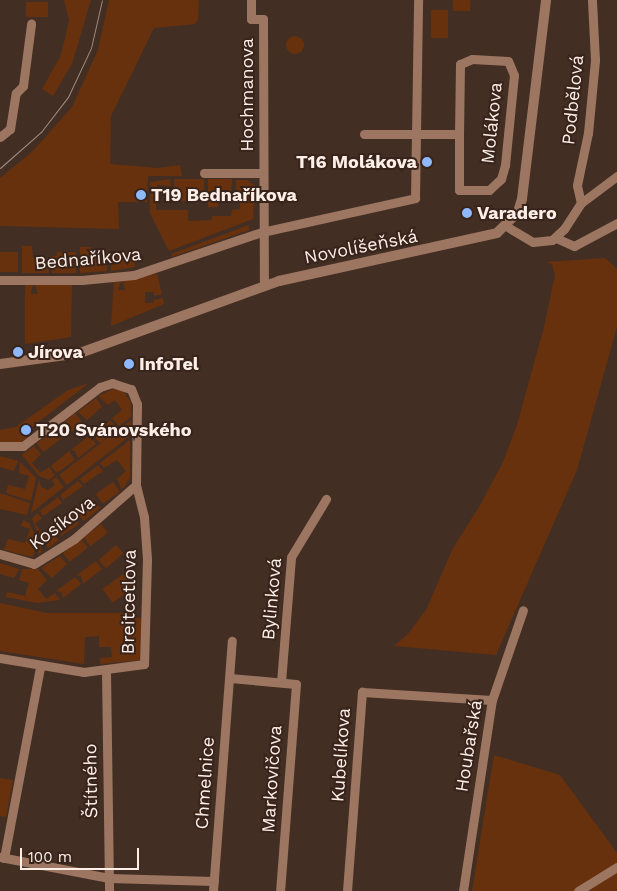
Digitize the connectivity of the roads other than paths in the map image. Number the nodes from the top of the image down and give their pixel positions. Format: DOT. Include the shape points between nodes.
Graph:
graph roads {
  1 [pos="251,0"];
  2 [pos="418,0"];
  3 [pos="546,0"];
  4 [pos="592,0"];
  5 [pos="31,24"];
  6 [pos="364,134"];
  7 [pos="416,134"];
  8 [pos="459,134"];
  9 [pos="0,137"];
  10 [pos="204,173"];
  11 [pos="262,173"];
  12 [pos="617,176"];
  13 [pos="582,203"];
  14 [pos="617,223"];
  15 [pos="506,226"];
  16 [pos="262,232"];
  17 [pos="556,238"];
  18 [pos="0,280"];
  19 [pos="264,286"];
  20 [pos="0,364"];
  21 [pos="0,446"];
  22 [pos="136,485"];
  23 [pos="326,498"];
  24 [pos="0,554"];
  25 [pos="523,610"];
  26 [pos="232,641"];
  27 [pos="0,658"];
  28 [pos="40,667"];
  29 [pos="106,671"];
  30 [pos="230,678"];
  31 [pos="281,682"];
  32 [pos="492,700"];
  33 [pos="2,858"];
  34 [pos="617,867"];
  35 [pos="109,878"];
  36 [pos="214,881"];
  37 [pos="109,891"];
  38 [pos="213,891"];
  39 [pos="280,891"];
  40 [pos="347,891"];
  41 [pos="463,891"];
  42 [pos="578,891"];
  1 -- 11 [label="street, Hochmanova" via="251,19 264,19"];
  2 -- 7 [label="street"];
  3 -- 15 [label="street, Novolíšeňská" via="522,199 518,212"];
  4 -- 13 [label="street, Podbělová" via="595,60 588,133 577,185"];
  5 -- 9 [label="street" via="23,86 16,93 10,129"];
  6 -- 7 [label="street, Molákova"];
  7 -- 8 [label="street, Molákova"];
  7 -- 16 [label="street" via="415,198"];
  8 -- 8 [label="street, Molákova" via="459,190 484,191 496,186 504,172 513,91 513,70 508,60 472,59 460,64"];
  10 -- 11 [label="street, Hochmanova"];
  11 -- 16 [label="street, Hochmanova"];
  12 -- 13 [label="street"];
  13 -- 17 [label="street"];
  14 -- 17 [label="street" via="574,246"];
  15 -- 17 [label="street" via="533,242"];
  15 -- 19 [label="street, Novolíšeňská" via="482,238 314,272"];
  16 -- 18 [label="street, Bednaříkova" via="134,275 82,280"];
  16 -- 19 [label="street, Hochmanova"];
  19 -- 20 [label="street, Novolíšeňská" via="105,346 54,358"];
  21 -- 22 [label="street, Breitcetlova" via="23,446 106,385 124,385 136,396"];
  22 -- 24 [label="street, Kosíkova" via="74,539 34,564"];
  22 -- 29 [label="street, Breitcetlova" via="147,546 146,655 144,664 139,667"];
  23 -- 31 [label="street, Bylinková" via="290,556"];
  25 -- 32 [label="street, Houbařská"];
  26 -- 30 [label="street, Chmelnice"];
  27 -- 28 [label="street, Breitcetlova"];
  28 -- 29 [label="street, Breitcetlova"];
  28 -- 33 [label="street"];
  29 -- 35 [label="street, Štítného"];
  30 -- 31 [label="street"];
  30 -- 36 [label="street, Chmelnice"];
  31 -- 39 [label="street, Markovičova" via="296,684"];
  32 -- 40 [label="street, Kubelíkova" via="362,692"];
  32 -- 41 [label="street, Houbařská"];
  33 -- 35 [label="street"];
  34 -- 42 [label="street"];
  35 -- 36 [label="street"];
  35 -- 37 [label="street, Štítného"];
  36 -- 38 [label="street, Chmelnice"];
}
